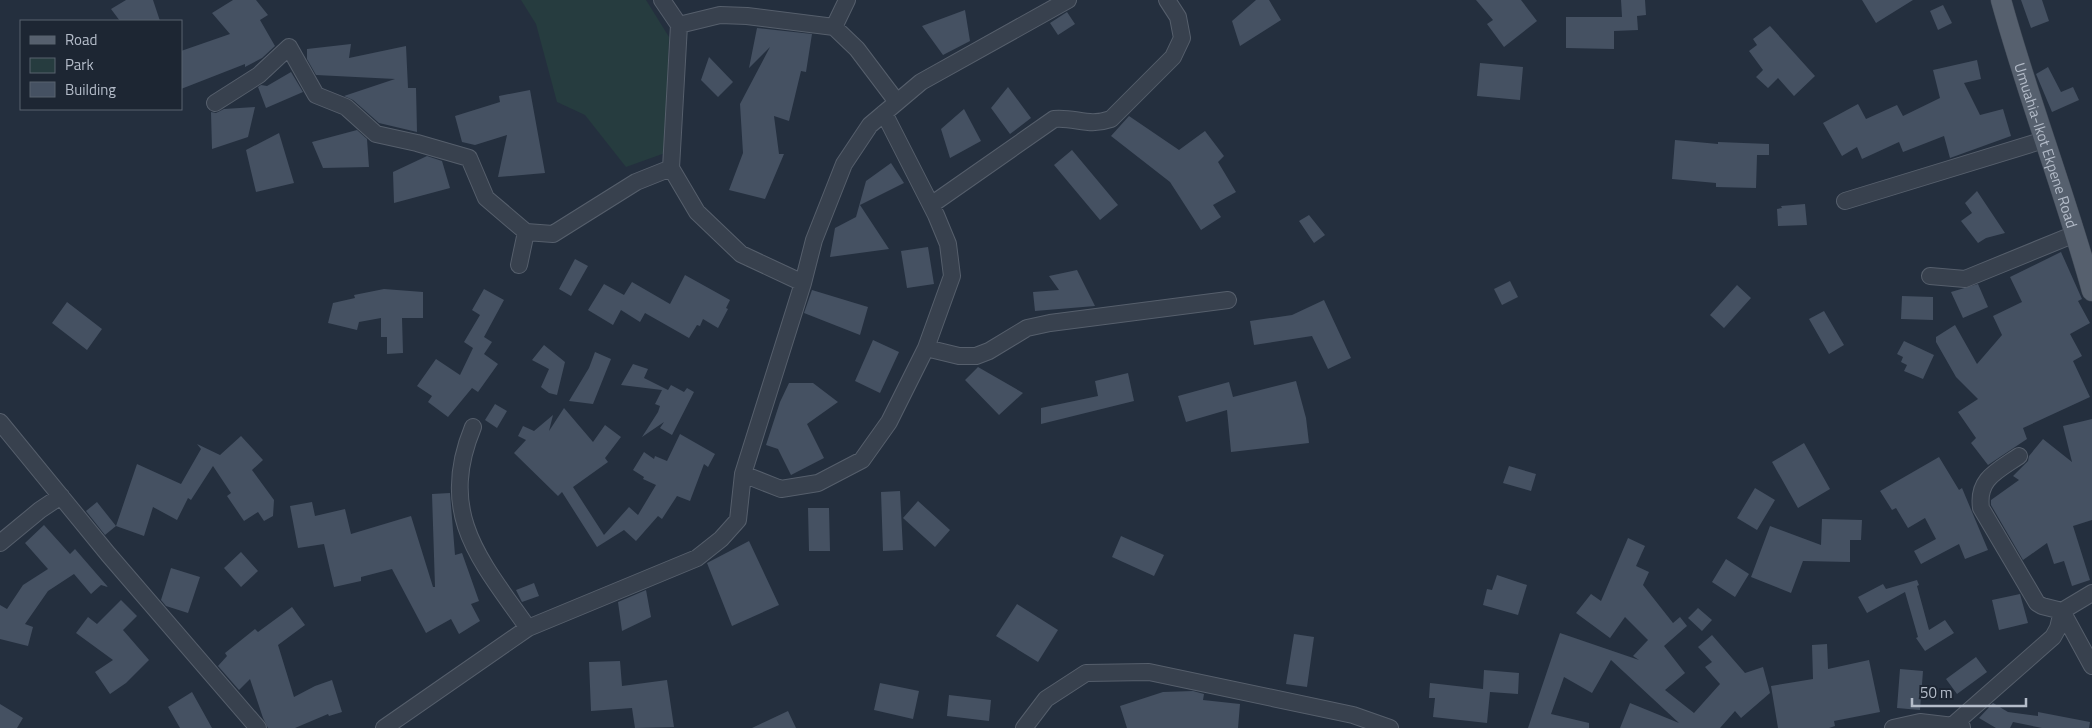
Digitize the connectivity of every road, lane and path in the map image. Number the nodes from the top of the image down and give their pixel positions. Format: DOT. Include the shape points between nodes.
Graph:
graph roads {
  1 [pos="662,0"];
  2 [pos="847,0"];
  3 [pos="1068,0"];
  4 [pos="1167,0"];
  5 [pos="2000,0"];
  6 [pos="679,25"];
  7 [pos="834,27"];
  8 [pos="215,102"];
  9 [pos="897,102"];
  10 [pos="884,113"];
  11 [pos="2044,140"];
  12 [pos="671,168"];
  13 [pos="1845,201"];
  14 [pos="931,205"];
  15 [pos="526,232"];
  16 [pos="2075,234"];
  17 [pos="519,265"];
  18 [pos="1930,276"];
  19 [pos="803,283"];
  20 [pos="2092,291"];
  21 [pos="1228,300"];
  22 [pos="926,348"];
  23 [pos="0,422"];
  24 [pos="473,427"];
  25 [pos="2018,456"];
  26 [pos="743,474"];
  27 [pos="61,496"];
  28 [pos="0,543"];
  29 [pos="2092,592"];
  30 [pos="2062,611"];
  31 [pos="528,628"];
  32 [pos="2092,666"];
  33 [pos="1960,726"];
  34 [pos="258,728"];
  35 [pos="384,728"];
  36 [pos="1024,728"];
  37 [pos="1390,728"];
  38 [pos="1893,728"];
  1 -- 6 [label="street"];
  2 -- 7 [label="street"];
  3 -- 9 [label="street" via="921,82"];
  4 -- 14 [label="street" via="1178,17 1182,38 1173,57 1111,119 1089,123 1054,119"];
  5 -- 11 [label="main road, Umuahia-Ikot Ekpene Road"];
  6 -- 7 [label="street" via="720,16 738,16"];
  6 -- 12 [label="street"];
  7 -- 9 [label="street" via="857,49"];
  8 -- 15 [label="street" via="258,75 289,47 316,96 346,107 376,134 469,158 486,198"];
  9 -- 10 [label="street"];
  10 -- 14 [label="street"];
  10 -- 19 [label="street" via="870,125 844,164 814,240"];
  11 -- 13 [label="street"];
  11 -- 16 [label="main road, Umuahia-Ikot Ekpene Road"];
  12 -- 15 [label="street" via="636,182 553,234"];
  12 -- 19 [label="street" via="697,212 741,254"];
  14 -- 22 [label="street" via="948,244 952,276"];
  15 -- 17 [label="street"];
  16 -- 18 [label="street" via="1965,279"];
  16 -- 20 [label="main road, Umuahia-Ikot Ekpene Road"];
  19 -- 26 [label="street"];
  21 -- 22 [label="street" via="1027,328 976,356 959,356"];
  22 -- 26 [label="street" via="889,422 862,460 818,483 781,489"];
  23 -- 27 [label="street"];
  24 -- 31 [label="street" via="462,463 459,500 470,542"];
  25 -- 30 [label="street" via="1992,475 1982,487 1981,508 2037,603"];
  26 -- 31 [label="street" via="738,520 697,558"];
  27 -- 28 [label="street"];
  27 -- 34 [label="street"];
  29 -- 30 [label="street"];
  30 -- 32 [label="street"];
  30 -- 33 [label="street" via="2053,637"];
  31 -- 35 [label="street"];
  33 -- 38 [label="street" via="1920,722"];
  36 -- 37 [label="street" via="1046,699 1086,673 1149,672 1353,714"];
}
